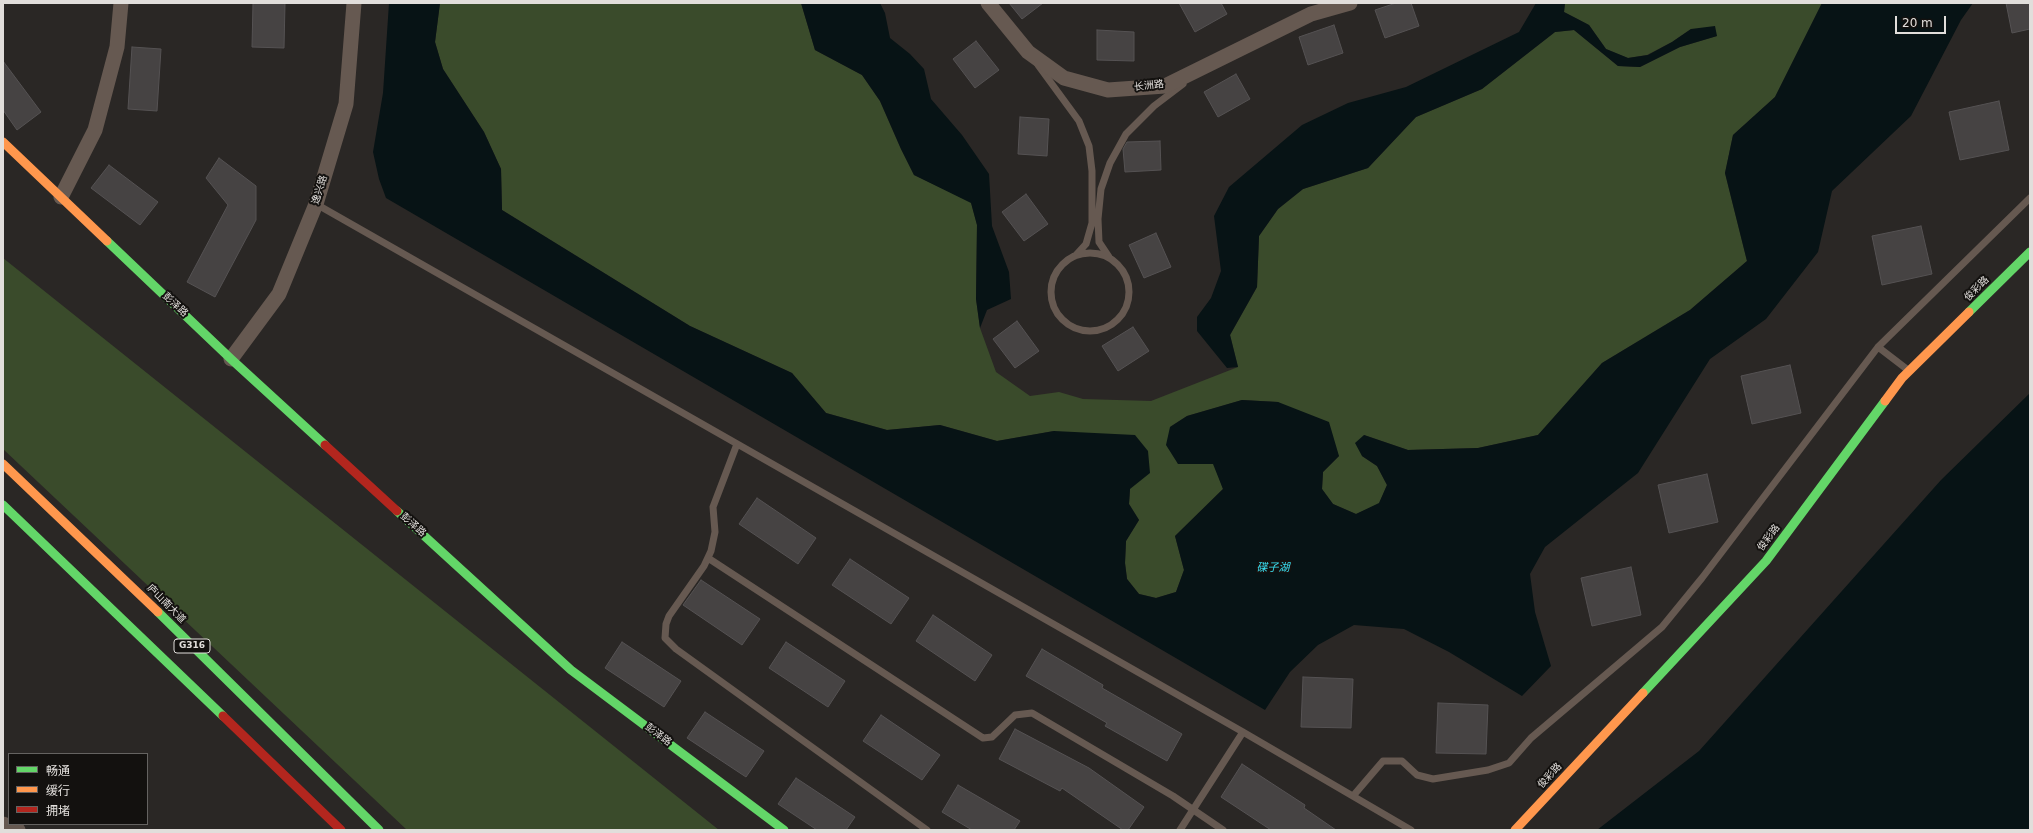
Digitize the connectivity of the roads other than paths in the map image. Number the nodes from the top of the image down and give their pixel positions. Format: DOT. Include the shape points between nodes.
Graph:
graph roads {
  1 [pos="121,3"];
  2 [pos="354,3"];
  3 [pos="988,3"];
  4 [pos="1350,3"];
  5 [pos="1028,52"];
  6 [pos="1207,66"];
  7 [pos="3,142"];
  8 [pos="61,197"];
  9 [pos="2030,198"];
  10 [pos="316,204"];
  11 [pos="2030,252"];
  12 [pos="1075,256"];
  13 [pos="1109,257"];
  14 [pos="1878,347"];
  15 [pos="231,359"];
  16 [pos="1909,371"];
  17 [pos="737,444"];
  18 [pos="3,464"];
  19 [pos="3,505"];
  20 [pos="708,558"];
  21 [pos="1243,732"];
  22 [pos="1353,796"];
  23 [pos="1193,810"];
  24 [pos="3,824"];
  25 [pos="18,830"];
  26 [pos="341,830"];
  27 [pos="379,830"];
  28 [pos="784,830"];
  29 [pos="927,830"];
  30 [pos="1180,830"];
  31 [pos="1223,830"];
  32 [pos="1411,830"];
  33 [pos="1514,830"];
  1 -- 8 [label="street" via="117,47 95,130"];
  2 -- 10 [label="street, 逸兴路" via="346,104"];
  3 -- 5 [label="street, 长洲路"];
  4 -- 6 [label="street, 长洲路" via="1311,14"];
  5 -- 6 [label="street, 长洲路" via="1064,78 1108,90 1165,86"];
  5 -- 12 [label="lane" via="1079,121 1088,146 1092,171 1092,223 1086,244"];
  6 -- 13 [label="lane" via="1154,106 1126,134 1110,163 1102,190 1098,219 1099,242"];
  7 -- 8 [label="main road, 彭泽路"];
  8 -- 15 [label="main road, 彭泽路"];
  9 -- 14 [label="lane"];
  10 -- 15 [label="street, 逸兴路" via="279,294"];
  10 -- 17 [label="lane"];
  11 -- 16 [label="main road, 俊彩路"];
  12 -- 13 [label="lane" via="1088,252"];
  12 -- 13 [label="lane" via="1060,266 1053,277 1050,296 1054,310 1061,319 1076,329 1094,332 1112,325 1126,309 1130,289 1126,276 1120,266"];
  14 -- 16 [label="lane"];
  14 -- 22 [label="lane" via="1662,627 1531,738 1509,763 1456,777 1433,779 1417,775 1402,760 1383,760"];
  15 -- 28 [label="main road, 彭泽路" via="571,670"];
  16 -- 33 [label="main road, 俊彩路" via="1766,561"];
  17 -- 20 [label="lane" via="713,507 715,532"];
  17 -- 21 [label="lane"];
  18 -- 27 [label="main road, 庐山南大道 / G316" via="136,590"];
  19 -- 26 [label="main road, G316"];
  20 -- 23 [label="lane" via="983,738 992,736 1015,715 1032,713"];
  20 -- 29 [label="lane" via="669,616 665,638 676,649"];
  21 -- 22 [label="lane"];
  21 -- 23 [label="lane"];
  22 -- 32 [label="lane"];
  23 -- 30 [label="lane"];
  23 -- 31 [label="lane"];
  24 -- 25 [label="street"];
}
